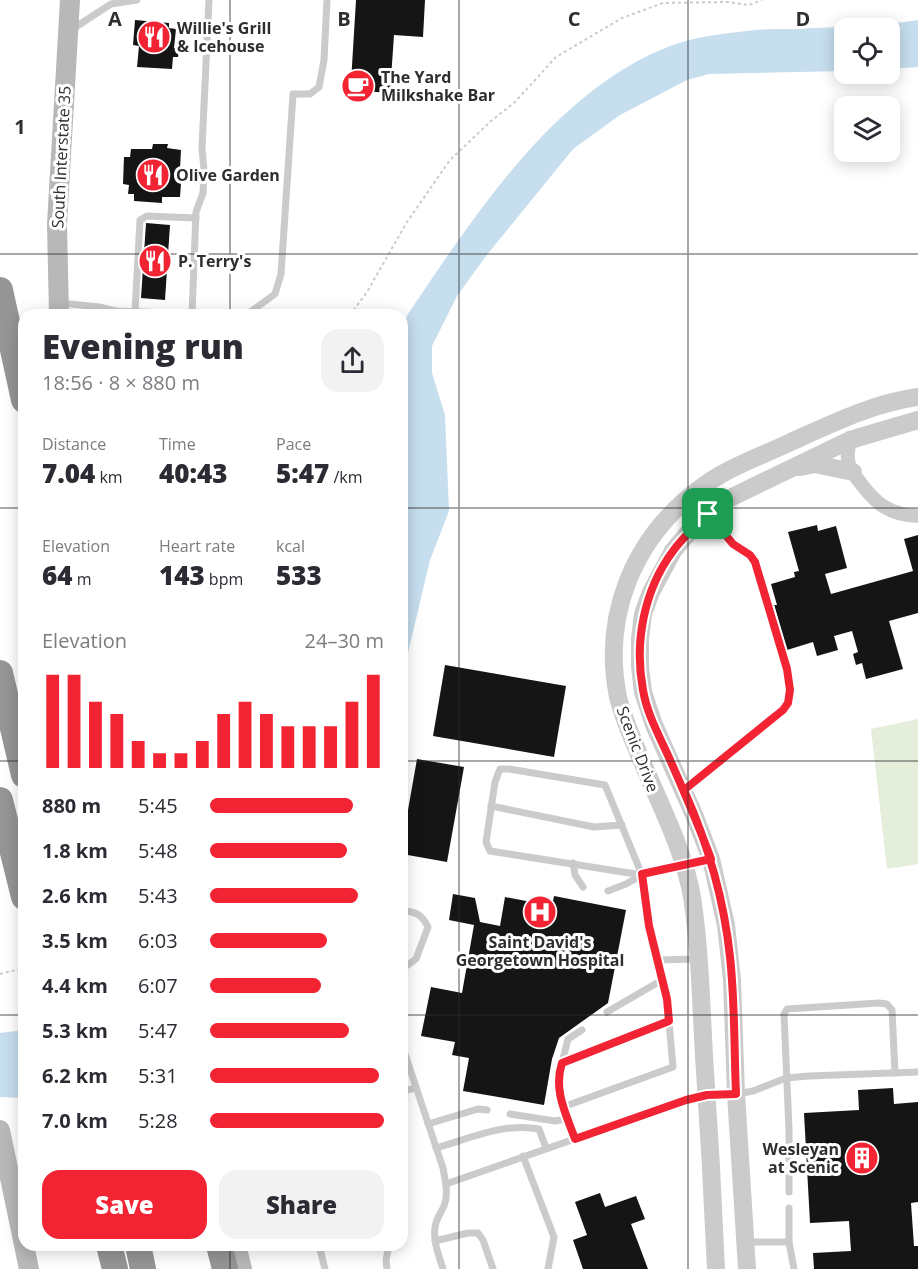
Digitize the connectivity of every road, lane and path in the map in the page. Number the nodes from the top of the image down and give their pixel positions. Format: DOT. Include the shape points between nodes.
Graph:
graph roads {
  1 [pos="70,0"];
  2 [pos="137,0"];
  3 [pos="209,0"];
  4 [pos="327,0"];
  5 [pos="762,0"];
  6 [pos="67,33"];
  7 [pos="196,218"];
  8 [pos="0,290"];
  9 [pos="59,309"];
  10 [pos="108,309"];
  11 [pos="139,309"];
  12 [pos="192,309"];
  13 [pos="254,309"];
  14 [pos="354,309"];
  15 [pos="18,372"];
  16 [pos="918,397"];
  17 [pos="918,420"];
  18 [pos="850,440"];
  19 [pos="790,468"];
  20 [pos="853,472"];
  21 [pos="708,514"];
  22 [pos="918,516"];
  23 [pos="0,673"];
  24 [pos="18,750"];
  25 [pos="684,790"];
  26 [pos="0,800"];
  27 [pos="491,806"];
  28 [pos="622,825"];
  29 [pos="711,859"];
  30 [pos="573,863"];
  31 [pos="683,866"];
  32 [pos="18,873"];
  33 [pos="642,874"];
  34 [pos="583,887"];
  35 [pos="608,891"];
  36 [pos="408,911"];
  37 [pos="730,958"];
  38 [pos="698,959"];
  39 [pos="656,960"];
  40 [pos="408,965"];
  41 [pos="18,970"];
  42 [pos="0,974"];
  43 [pos="662,980"];
  44 [pos="607,1012"];
  45 [pos="669,1021"];
  46 [pos="582,1030"];
  47 [pos="562,1063"];
  48 [pos="408,1064"];
  49 [pos="918,1072"];
  50 [pos="896,1073"];
  51 [pos="786,1078"];
  52 [pos="416,1088"];
  53 [pos="408,1090"];
  54 [pos="736,1094"];
  55 [pos="707,1095"];
  56 [pos="563,1107"];
  57 [pos="487,1110"];
  58 [pos="510,1114"];
  59 [pos="567,1119"];
  60 [pos="428,1124"];
  61 [pos="1,1132"];
  62 [pos="575,1139"];
  63 [pos="436,1148"];
  64 [pos="546,1148"];
  65 [pos="523,1156"];
  66 [pos="446,1184"];
  67 [pos="789,1192"];
  68 [pos="789,1208"];
  69 [pos="18,1215"];
  70 [pos="435,1241"];
  71 [pos="746,1242"];
  72 [pos="789,1242"];
  73 [pos="715,1243"];
  74 [pos="25,1251"];
  75 [pos="110,1251"];
  76 [pos="140,1251"];
  77 [pos="220,1251"];
  78 [pos="238,1251"];
  79 [pos="320,1251"];
  80 [pos="388,1251"];
  81 [pos="29,1269"];
  82 [pos="115,1269"];
  83 [pos="144,1269"];
  84 [pos="225,1269"];
  85 [pos="242,1269"];
  86 [pos="325,1269"];
  87 [pos="387,1269"];
  88 [pos="443,1269"];
  89 [pos="493,1269"];
  90 [pos="548,1269"];
  91 [pos="716,1269"];
  92 [pos="747,1269"];
  93 [pos="794,1269"];
  1 -- 6 [label="main road, South Interstate 35"];
  2 -- 6 [label="lane" via="111,4"];
  3 -- 7 [label="lane" via="203,193"];
  4 -- 13 [label="lane" via="319,87 310,94 293,94 281,274 275,294"];
  5 -- 14 [label="path" via="749,5 663,3 622,18 556,57 515,102 450,160"];
  6 -- 9 [label="main road, South Interstate 35" via="57,224"];
  7 -- 11 [label="lane" via="147,216 140,220"];
  7 -- 12 [label="lane"];
  8 -- 15 [label="highway"];
  9 -- 10 [label="lane"];
  16 -- 31 [label="street, Scenic Drive" via="853,414 699,488 662,523 632,570 615,623 618,697"];
  17 -- 18 [label="street, Scenic Drive"];
  18 -- 19 [label="street, Scenic Drive"];
  18 -- 20 [label="street" via="848,460"];
  19 -- 20 [label="street" via="815,464"];
  19 -- 21 [label="street, Scenic Drive" via="726,500"];
  20 -- 22 [label="street" via="872,500 886,509"];
  21 -- 25 [label="street, Scenic Drive" via="680,542 662,568 644,614 640,639 643,692"];
  21 -- 25 [label="lane" via="733,544 755,562 790,690 783,710"];
  23 -- 24 [label="highway"];
  25 -- 29 [label="street, Scenic Drive"];
  26 -- 32 [label="highway"];
  27 -- 28 [label="lane" via="594,827"];
  27 -- 28 [label="lane" via="501,769 509,769 605,785"];
  27 -- 30 [label="lane" via="486,842 490,850"];
  28 -- 33 [label="lane"];
  29 -- 31 [label="street"];
  29 -- 37 [label="street, Scenic Drive"];
  30 -- 33 [label="lane"];
  30 -- 34 [label="lane"];
  31 -- 33 [label="lane"];
  31 -- 38 [label="street, Scenic Drive" via="691,893"];
  33 -- 35 [label="lane"];
  33 -- 39 [label="lane"];
  36 -- 40 [label="lane" via="422,916 428,927 416,959"];
  37 -- 38 [label="street"];
  37 -- 54 [label="street, Scenic Drive"];
  38 -- 39 [label="lane"];
  38 -- 55 [label="street, Scenic Drive"];
  39 -- 43 [label="lane"];
  41 -- 42 [label="path"];
  43 -- 44 [label="lane"];
  43 -- 45 [label="lane"];
  45 -- 47 [label="lane"];
  45 -- 56 [label="lane" via="673,1067"];
  46 -- 47 [label="lane" via="568,1040"];
  47 -- 56 [label="lane" via="558,1094"];
  48 -- 52 [label="lane"];
  49 -- 50 [label="lane"];
  50 -- 51 [label="lane"];
  50 -- 51 [label="lane" via="892,1010 887,1004 803,1006 787,1009 784,1014"];
  51 -- 54 [label="lane"];
  51 -- 67 [label="lane"];
  52 -- 53 [label="lane"];
  52 -- 60 [label="lane"];
  54 -- 55 [label="street"];
  54 -- 71 [label="street, Scenic Drive"];
  55 -- 62 [label="lane"];
  55 -- 73 [label="street, Scenic Drive"];
  56 -- 59 [label="lane"];
  57 -- 60 [label="lane" via="478,1109"];
  58 -- 59 [label="lane" via="555,1121"];
  59 -- 62 [label="lane"];
  60 -- 63 [label="lane"];
  61 -- 69 [label="main road"];
  62 -- 64 [label="lane"];
  63 -- 64 [label="lane" via="525,1127 539,1129"];
  63 -- 66 [label="lane"];
  64 -- 65 [label="lane"];
  65 -- 66 [label="lane"];
  65 -- 90 [label="lane" via="554,1237"];
  66 -- 70 [label="lane" via="444,1206 435,1224"];
  68 -- 72 [label="lane"];
  70 -- 88 [label="lane"];
  70 -- 89 [label="lane" via="478,1233"];
  71 -- 72 [label="lane"];
  71 -- 73 [label="street"];
  71 -- 92 [label="street, Scenic Drive"];
  72 -- 93 [label="lane"];
  73 -- 91 [label="street, Scenic Drive"];
  74 -- 81 [label="main road"];
  75 -- 82 [label="highway"];
  76 -- 83 [label="highway"];
  77 -- 84 [label="highway"];
  78 -- 85 [label="main road"];
  79 -- 86 [label="lane"];
  80 -- 87 [label="lane"];
}
